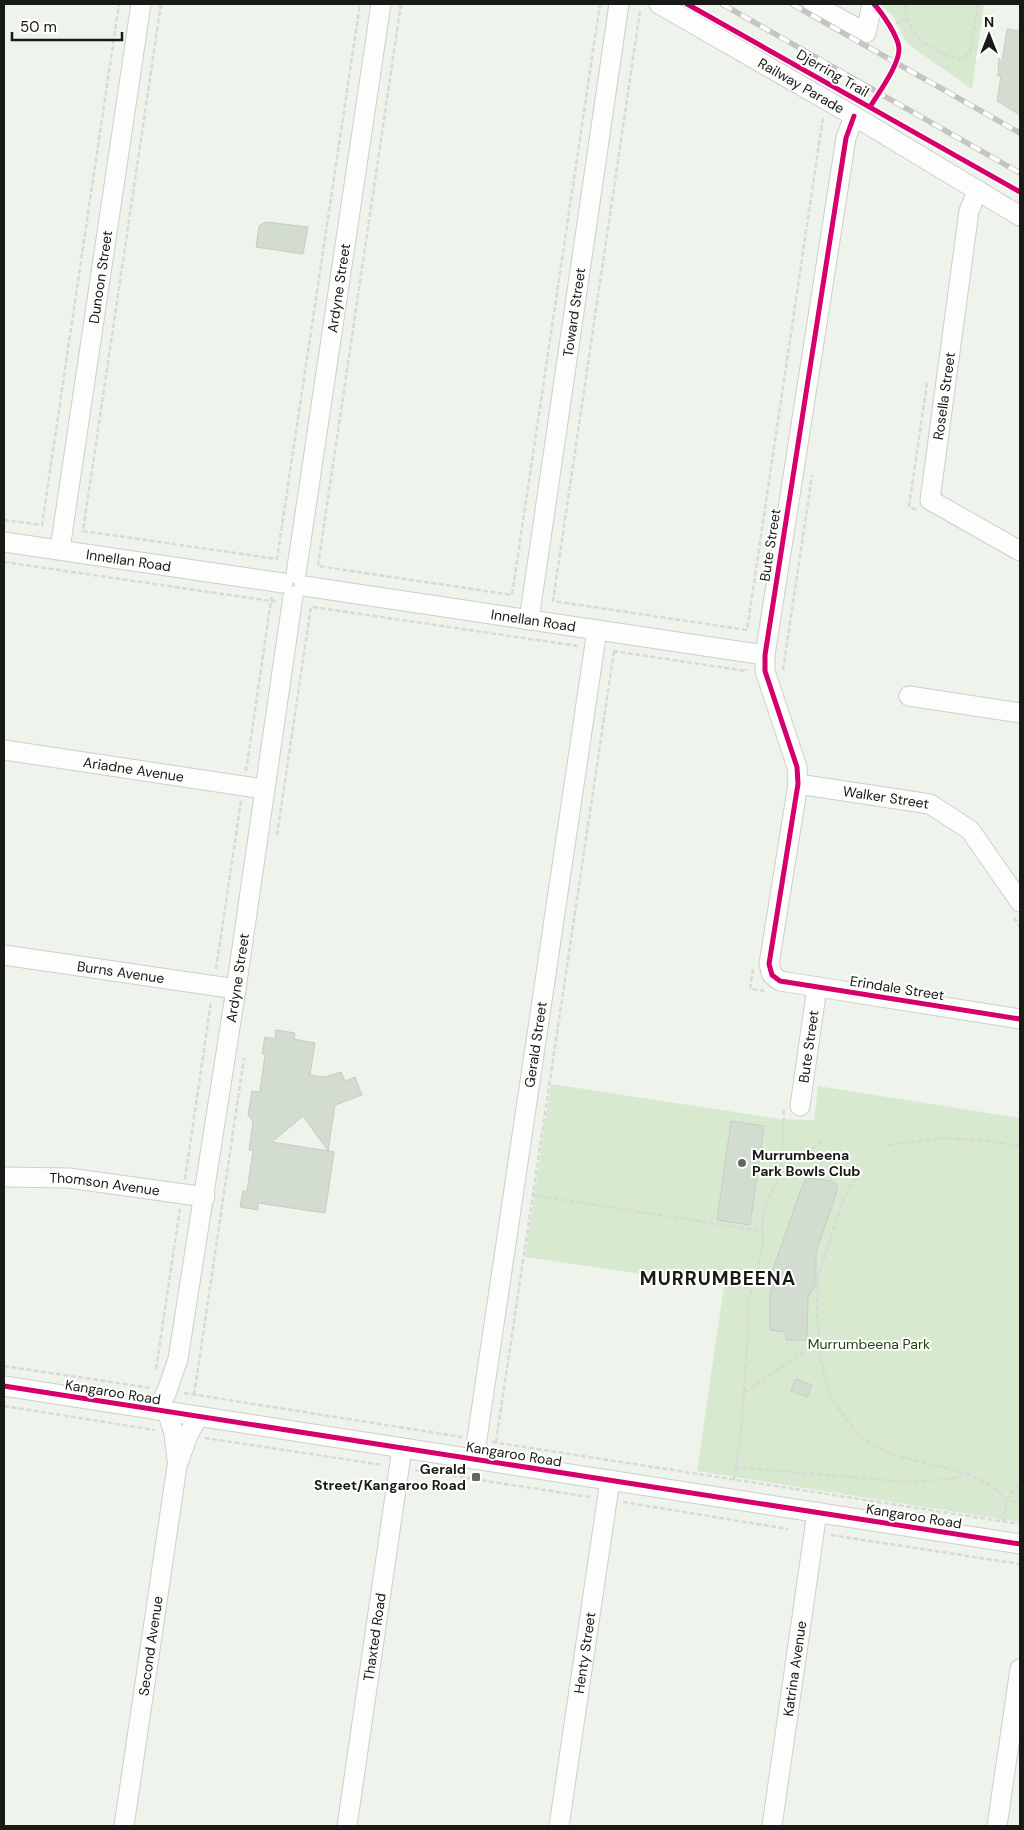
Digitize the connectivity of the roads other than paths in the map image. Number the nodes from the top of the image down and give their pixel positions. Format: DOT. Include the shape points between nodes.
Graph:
graph roads {
  1 [pos="141,4"];
  2 [pos="381,4"];
  3 [pos="619,4"];
  4 [pos="658,4"];
  5 [pos="813,4"];
  6 [pos="871,7"];
  7 [pos="854,116"];
  8 [pos="978,190"];
  9 [pos="1020,216"];
  10 [pos="4,542"];
  11 [pos="60,550"];
  12 [pos="1020,551"];
  13 [pos="294,585"];
  14 [pos="529,620"];
  15 [pos="597,630"];
  16 [pos="765,654"];
  17 [pos="909,696"];
  18 [pos="1020,713"];
  19 [pos="4,750"];
  20 [pos="798,784"];
  21 [pos="264,789"];
  22 [pos="1015,907"];
  23 [pos="4,955"];
  24 [pos="772,984"];
  25 [pos="816,987"];
  26 [pos="236,989"];
  27 [pos="1020,1019"];
  28 [pos="800,1106"];
  29 [pos="4,1176"];
  30 [pos="204,1197"];
  31 [pos="4,1386"];
  32 [pos="176,1413"];
  33 [pos="402,1448"];
  34 [pos="474,1459"];
  35 [pos="178,1466"];
  36 [pos="610,1480"];
  37 [pos="817,1512"];
  38 [pos="1020,1544"];
  39 [pos="1020,1670"];
  40 [pos="124,1826"];
  41 [pos="347,1826"];
  42 [pos="559,1826"];
  43 [pos="772,1826"];
  44 [pos="997,1826"];
  1 -- 11 [label="street, Dunoon Street"];
  2 -- 13 [label="street, Ardyne Street"];
  3 -- 14 [label="street, Toward Street"];
  4 -- 7 [label="street, Railway Parade"];
  5 -- 6 [label="street" via="866,32"];
  7 -- 8 [label="street, Railway Parade"];
  7 -- 16 [label="street, Bute Street" via="844,148"];
  8 -- 9 [label="street, Railway Parade"];
  8 -- 12 [label="street, Rosella Street" via="969,210 930,500"];
  10 -- 11 [label="street, Innellan Road"];
  11 -- 13 [label="street, Innellan Road"];
  13 -- 14 [label="street, Innellan Road"];
  13 -- 21 [label="street, Ardyne Street"];
  14 -- 15 [label="street, Innellan Road"];
  15 -- 16 [label="street, Innellan Road"];
  15 -- 34 [label="street, Gerald Street" via="524,1194 486,1441"];
  16 -- 20 [label="street, Bute Street" via="765,671 797,767"];
  17 -- 18 [label="street"];
  19 -- 21 [label="street, Ariadne Avenue"];
  20 -- 22 [label="street, Walker Street" via="930,804 970,830"];
  20 -- 24 [label="street, Bute Street" via="768,964"];
  21 -- 26 [label="street, Ardyne Street"];
  23 -- 26 [label="street, Burns Avenue"];
  24 -- 25 [label="street, Erindale Street" via="780,981"];
  25 -- 27 [label="street, Erindale Street"];
  25 -- 28 [label="street, Bute Street"];
  26 -- 30 [label="street, Ardyne Street"];
  29 -- 30 [label="street, Thomson Avenue" via="69,1178"];
  30 -- 32 [label="street, Ardyne Street" via="178,1359 174,1392"];
  31 -- 32 [label="street, Kangaroo Road"];
  32 -- 33 [label="street, Kangaroo Road"];
  32 -- 35 [label="street, Second Avenue" via="174,1433"];
  32 -- 35 [label="street, Second Avenue" via="188,1435"];
  33 -- 34 [label="street, Kangaroo Road"];
  33 -- 41 [label="street, Thaxted Road"];
  34 -- 36 [label="street, Kangaroo Road"];
  35 -- 40 [label="street, Second Avenue"];
  36 -- 37 [label="street, Kangaroo Road"];
  36 -- 42 [label="street, Henty Street"];
  37 -- 38 [label="street, Kangaroo Road"];
  37 -- 43 [label="street, Katrina Avenue"];
  39 -- 44 [label="street"];
}
